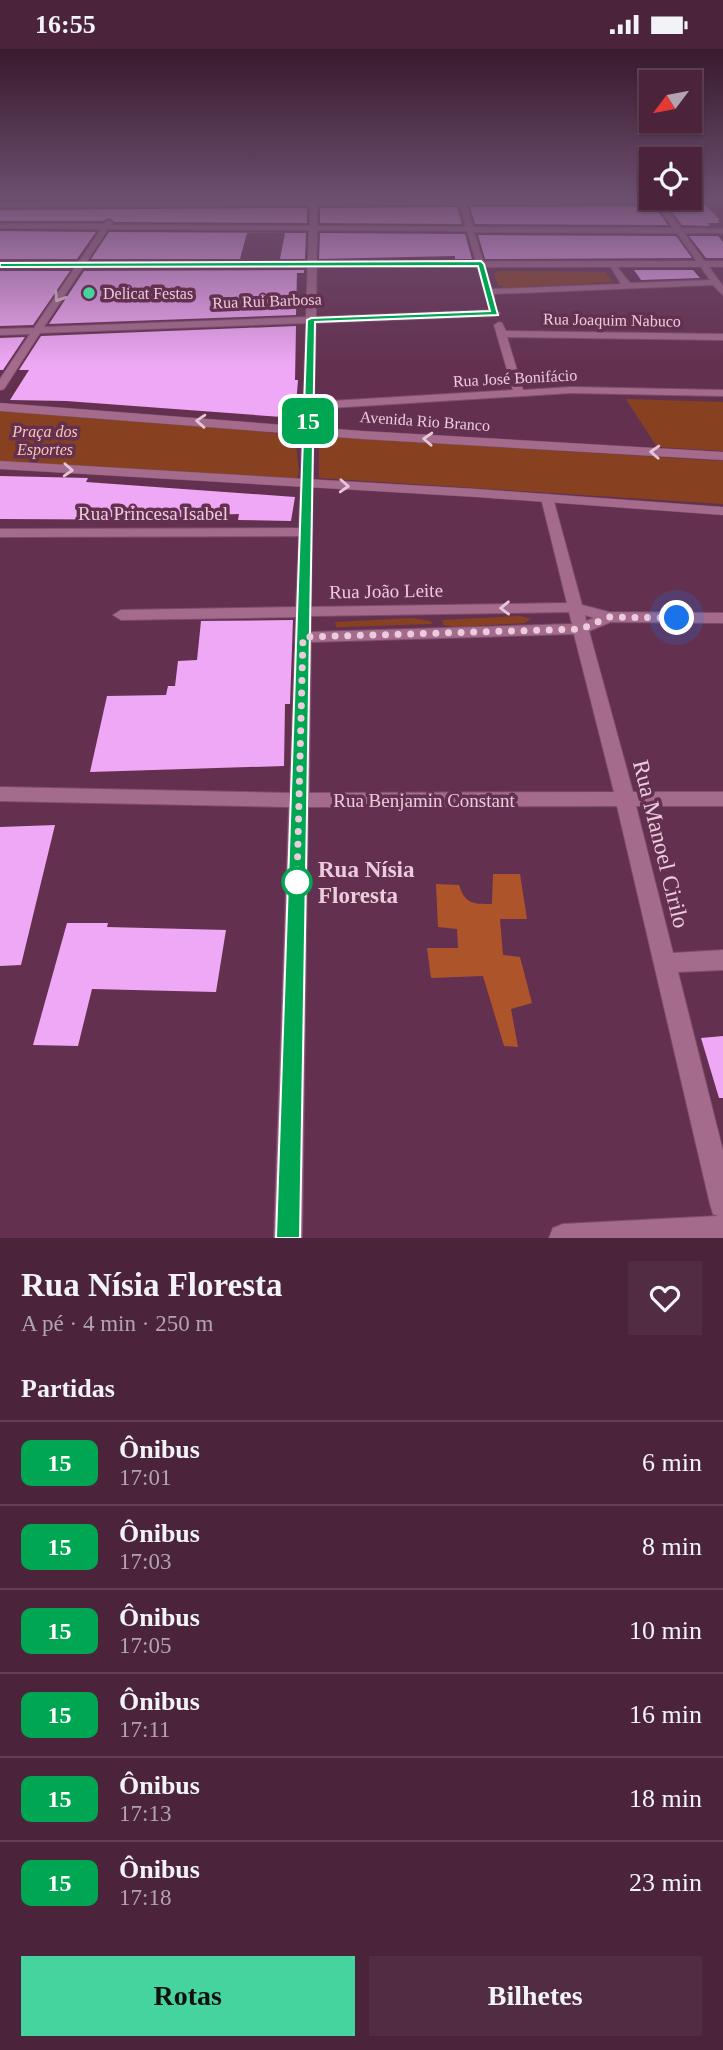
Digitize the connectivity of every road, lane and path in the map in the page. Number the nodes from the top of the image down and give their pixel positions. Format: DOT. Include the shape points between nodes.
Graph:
graph roads {
  1 [pos="87,254"];
  2 [pos="312,254"];
  3 [pos="478,254"];
  4 [pos="696,254"];
  5 [pos="312,263"];
  6 [pos="481,264"];
  7 [pos="0,265"];
  8 [pos="80,265"];
  9 [pos="615,266"];
  10 [pos="704,266"];
  11 [pos="723,266"];
  12 [pos="716,282"];
  13 [pos="627,286"];
  14 [pos="489,292"];
  15 [pos="723,292"];
  16 [pos="494,311"];
  17 [pos="311,318"];
  18 [pos="39,328"];
  19 [pos="0,330"];
  20 [pos="501,334"];
  21 [pos="723,337"];
  22 [pos="0,387"];
  23 [pos="723,393"];
  24 [pos="519,394"];
  25 [pos="309,406"];
  26 [pos="0,407"];
  27 [pos="308,430"];
  28 [pos="723,456"];
  29 [pos="0,465"];
  30 [pos="307,484"];
  31 [pos="547,498"];
  32 [pos="723,511"];
  33 [pos="306,531"];
  34 [pos="0,533"];
  35 [pos="573,607"];
  36 [pos="304,612"];
  37 [pos="121,615"];
  38 [pos="609,617"];
  39 [pos="723,618"];
  40 [pos="581,629"];
  41 [pos="303,637"];
  42 [pos="0,795"];
  43 [pos="625,799"];
  44 [pos="723,799"];
  45 [pos="299,800"];
  46 [pos="723,960"];
  47 [pos="666,963"];
  48 [pos="723,1204"];
  49 [pos="723,1229"];
  50 [pos="288,1238"];
  51 [pos="563,1238"];
  1 -- 8 [label="street"];
  2 -- 5 [label="street"];
  3 -- 6 [label="street"];
  4 -- 10 [label="street"];
  5 -- 6 [label="main road"];
  5 -- 8 [label="main road"];
  5 -- 17 [label="street"];
  6 -- 9 [label="main road" via="507,268"];
  6 -- 14 [label="street"];
  7 -- 8 [label="main road"];
  8 -- 18 [label="street, one-way"];
  9 -- 10 [label="main road"];
  9 -- 13 [label="street"];
  10 -- 11 [label="main road"];
  10 -- 12 [label="street"];
  12 -- 13 [label="street"];
  12 -- 15 [label="street"];
  13 -- 14 [label="street"];
  14 -- 16 [label="street"];
  16 -- 17 [label="street, Rua Rui Barbosa"];
  16 -- 20 [label="street"];
  17 -- 18 [label="street, Rua Rui Barbosa"];
  17 -- 25 [label="street"];
  18 -- 19 [label="street, Rua Rui Barbosa"];
  18 -- 22 [label="street"];
  20 -- 21 [label="street, Rua Joaquim Nabuco"];
  20 -- 24 [label="street"];
  23 -- 24 [label="street, Rua José Bonifácio" via="600,390"];
  24 -- 25 [label="street, Rua José Bonifácio"];
  25 -- 27 [label="street"];
  27 -- 26 [label="main road, Avenida Rio Branco, one-way"];
  28 -- 27 [label="main road, Avenida Rio Branco, one-way"];
  27 -- 30 [label="street"];
  29 -- 30 [label="main road, one-way"];
  30 -- 31 [label="main road, one-way"];
  30 -- 33 [label="street"];
  31 -- 32 [label="main road"];
  31 -- 35 [label="street, Rua Manoel Cirilo"];
  33 -- 34 [label="street, Rua Princesa Isabel"];
  33 -- 36 [label="street"];
  35 -- 36 [label="street, Rua João Leite, one-way"];
  35 -- 38 [label="street, Rua João Leite"];
  35 -- 40 [label="street, Rua Manoel Cirilo"];
  36 -- 37 [label="street, Rua João Leite"];
  36 -- 41 [label="street"];
  38 -- 39 [label="street, Rua João Leite"];
  38 -- 40 [label="street, Rua João Leite"];
  40 -- 41 [label="street, Rua João Leite"];
  40 -- 43 [label="street, Rua Manoel Cirilo"];
  41 -- 45 [label="street"];
  42 -- 45 [label="street, Rua Benjamin Constant"];
  43 -- 44 [label="street, Rua Benjamin Constant"];
  43 -- 45 [label="street, Rua Benjamin Constant"];
  43 -- 47 [label="street, Rua Manoel Cirilo"];
  45 -- 50 [label="street"];
  46 -- 47 [label="street"];
  47 -- 48 [label="street, Rua Manoel Cirilo"];
  49 -- 51 [label="street"];
}
